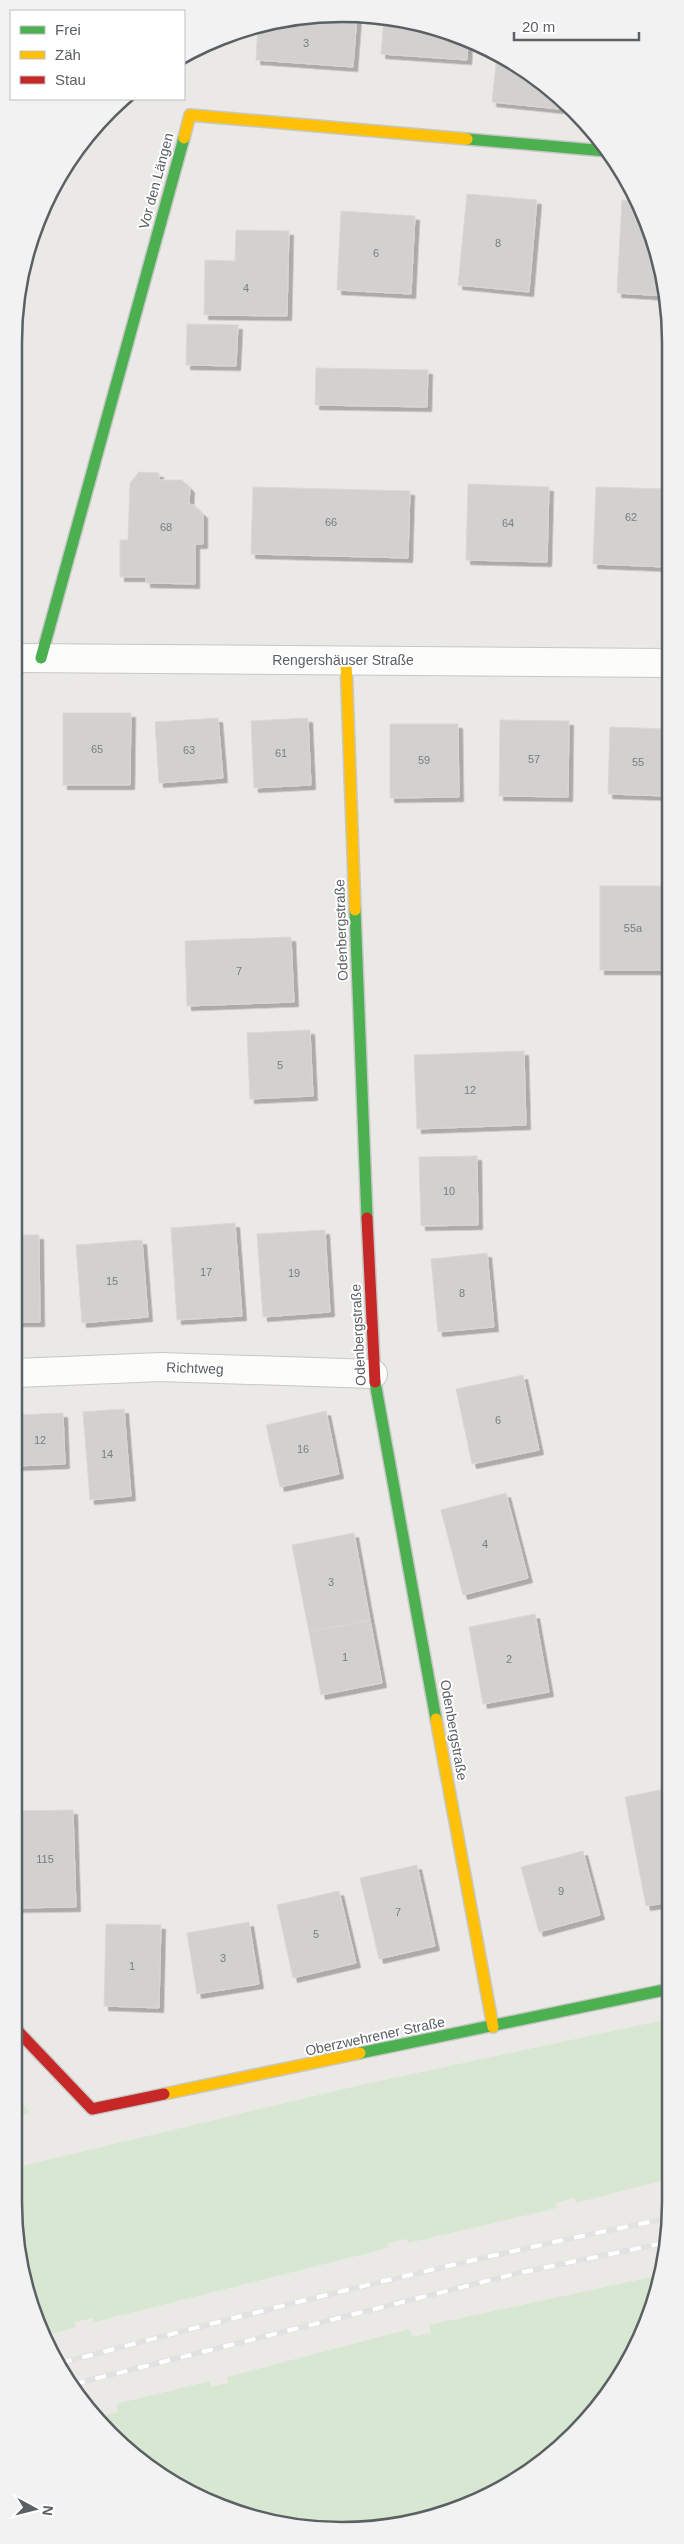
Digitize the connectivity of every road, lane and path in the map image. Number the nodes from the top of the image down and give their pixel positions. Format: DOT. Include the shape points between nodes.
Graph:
graph roads {
  1 [pos="597,150"];
  2 [pos="30,658"];
  3 [pos="346,661"];
  4 [pos="662,662"];
  5 [pos="22,1372"];
  6 [pos="373,1374"];
  7 [pos="662,1990"];
  8 [pos="493,2027"];
  9 [pos="22,2036"];
  1 -- 2 [label="street, Vor den Längen" via="190,115"];
  2 -- 3 [label="street, Rengershäuser Straße"];
  3 -- 4 [label="street, Rengershäuser Straße"];
  3 -- 6 [label="street, Odenbergstraße"];
  5 -- 6 [label="street, Richtweg" via="161,1367"];
  6 -- 8 [label="street, Odenbergstraße"];
  7 -- 8 [label="street, Oberzwehrener Straße"];
  8 -- 9 [label="street, Oberzwehrener Straße" via="92,2109"];
}
